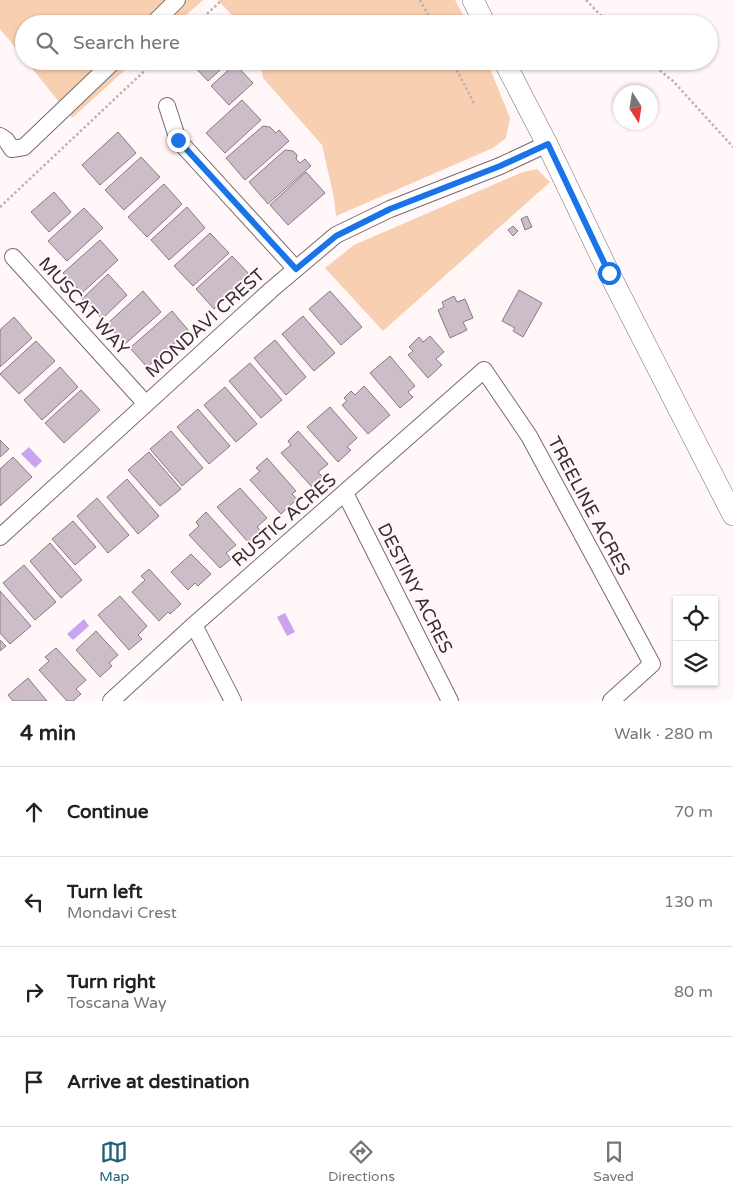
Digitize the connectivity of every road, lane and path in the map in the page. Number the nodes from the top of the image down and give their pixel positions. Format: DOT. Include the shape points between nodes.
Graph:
graph roads {
  1 [pos="177,0"];
  2 [pos="222,0"];
  3 [pos="420,0"];
  4 [pos="473,0"];
  5 [pos="586,0"];
  6 [pos="162,15"];
  7 [pos="206,15"];
  8 [pos="428,15"];
  9 [pos="480,15"];
  10 [pos="600,15"];
  11 [pos="105,70"];
  12 [pos="145,70"];
  13 [pos="457,70"];
  14 [pos="509,70"];
  15 [pos="659,70"];
  16 [pos="475,105"];
  17 [pos="167,106"];
  18 [pos="0,136"];
  19 [pos="548,144"];
  20 [pos="733,147"];
  21 [pos="0,207"];
  22 [pos="13,257"];
  23 [pos="296,269"];
  24 [pos="484,370"];
  25 [pos="146,404"];
  26 [pos="345,493"];
  27 [pos="732,511"];
  28 [pos="0,538"];
  29 [pos="194,625"];
  30 [pos="111,701"];
  31 [pos="233,701"];
  32 [pos="450,701"];
  33 [pos="611,701"];
  1 -- 6 [label="street"];
  2 -- 7 [label="path"];
  3 -- 8 [label="path"];
  4 -- 9 [label="main road"];
  5 -- 10 [label="path"];
  11 -- 18 [label="street" via="24,147 12,149"];
  12 -- 21 [label="path"];
  13 -- 16 [label="path"];
  14 -- 19 [label="main road"];
  15 -- 20 [label="path"];
  17 -- 23 [label="street" via="178,140"];
  19 -- 23 [label="street, MONDAVI CREST" via="367,220 336,236"];
  19 -- 27 [label="main road" via="609,273"];
  22 -- 25 [label="street, MUSCAT WAY"];
  23 -- 25 [label="street, MONDAVI CREST"];
  24 -- 26 [label="street, RUSTIC ACRES"];
  24 -- 33 [label="street, TREELINE ACRES" via="529,436 652,664"];
  25 -- 28 [label="street, MONDAVI CREST"];
  26 -- 29 [label="street, RUSTIC ACRES"];
  26 -- 32 [label="street, DESTINY ACRES"];
  29 -- 30 [label="street, RUSTIC ACRES"];
  29 -- 31 [label="street"];
}
